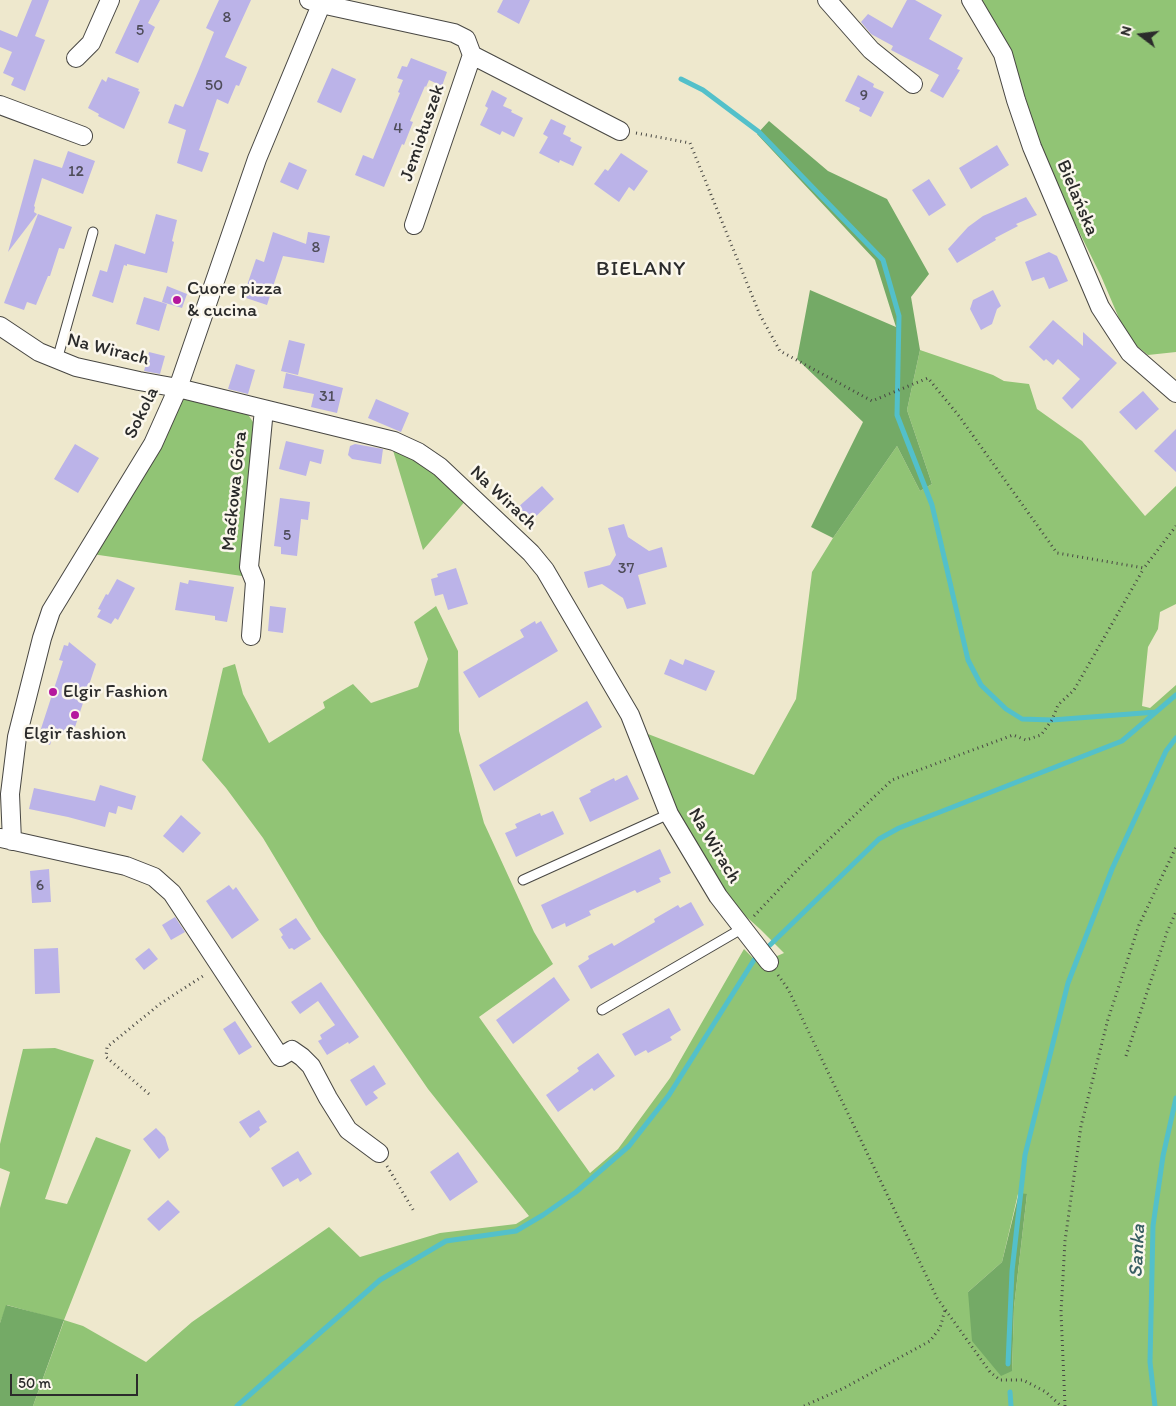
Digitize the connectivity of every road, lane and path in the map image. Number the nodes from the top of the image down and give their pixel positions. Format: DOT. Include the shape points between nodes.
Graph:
graph roads {
  1 [pos="110,0"];
  2 [pos="827,0"];
  3 [pos="971,0"];
  4 [pos="318,1"];
  5 [pos="472,55"];
  6 [pos="76,58"];
  7 [pos="913,84"];
  8 [pos="0,106"];
  9 [pos="620,131"];
  10 [pos="82,136"];
  11 [pos="414,225"];
  12 [pos="93,232"];
  13 [pos="0,326"];
  14 [pos="57,360"];
  15 [pos="178,388"];
  16 [pos="1176,393"];
  17 [pos="264,409"];
  18 [pos="1176,526"];
  19 [pos="1144,568"];
  20 [pos="251,636"];
  21 [pos="669,814"];
  22 [pos="6,839"];
  23 [pos="1176,848"];
  24 [pos="522,880"];
  25 [pos="1176,912"];
  26 [pos="743,928"];
  27 [pos="769,962"];
  28 [pos="221,965"];
  29 [pos="602,1010"];
  30 [pos="1126,1056"];
  31 [pos="149,1094"];
  32 [pos="379,1153"];
  33 [pos="415,1213"];
  34 [pos="945,1310"];
  35 [pos="804,1406"];
  36 [pos="1061,1406"];
  37 [pos="1065,1406"];
  1 -- 6 [label="street" via="91,44"];
  2 -- 7 [label="street" via="871,50"];
  3 -- 16 [label="street, Bielańska" via="1003,54 1032,147 1100,307 1130,352"];
  4 -- 5 [label="street" via="454,32 466,39"];
  4 -- 15 [label="street, Sokola" via="257,158"];
  5 -- 9 [label="street"];
  5 -- 11 [label="street, Jemiołuszek"];
  8 -- 10 [label="street"];
  9 -- 19 [label="path" via="690,143 760,315 780,351 872,401 928,378 1058,553"];
  12 -- 14 [label="lane"];
  13 -- 14 [label="street, Na Wirach"];
  14 -- 15 [label="street, Na Wirach" via="101,374"];
  15 -- 17 [label="street, Na Wirach"];
  15 -- 22 [label="street, Sokola" via="153,444 51,611 17,737"];
  17 -- 20 [label="street, Maćkowa Góra" via="249,567 255,582"];
  17 -- 21 [label="street, Na Wirach" via="394,441 418,452 440,468 531,554 545,570 630,715"];
  18 -- 19 [label="path"];
  19 -- 26 [label="path" via="1074,690 1058,705 1041,735 1026,740 1013,735 892,780 802,865"];
  21 -- 24 [label="lane"];
  21 -- 26 [label="street, Na Wirach" via="718,896"];
  22 -- 28 [label="street" via="126,866 154,877 172,893"];
  23 -- 37 [label="path" via="1139,925 1108,1019 1081,1126 1065,1241 1061,1312"];
  25 -- 30 [label="path"];
  26 -- 27 [label="street, Na Wirach"];
  26 -- 29 [label="lane"];
  27 -- 34 [label="path" via="788,989"];
  28 -- 31 [label="path" via="160,1004 106,1048 106,1057"];
  28 -- 32 [label="street" via="280,1057 292,1050 302,1057 311,1066 348,1130"];
  32 -- 33 [label="path"];
  34 -- 35 [label="path" via="940,1328 930,1341"];
  34 -- 36 [label="path" via="990,1372 1000,1380 1023,1380 1046,1392"];
}
